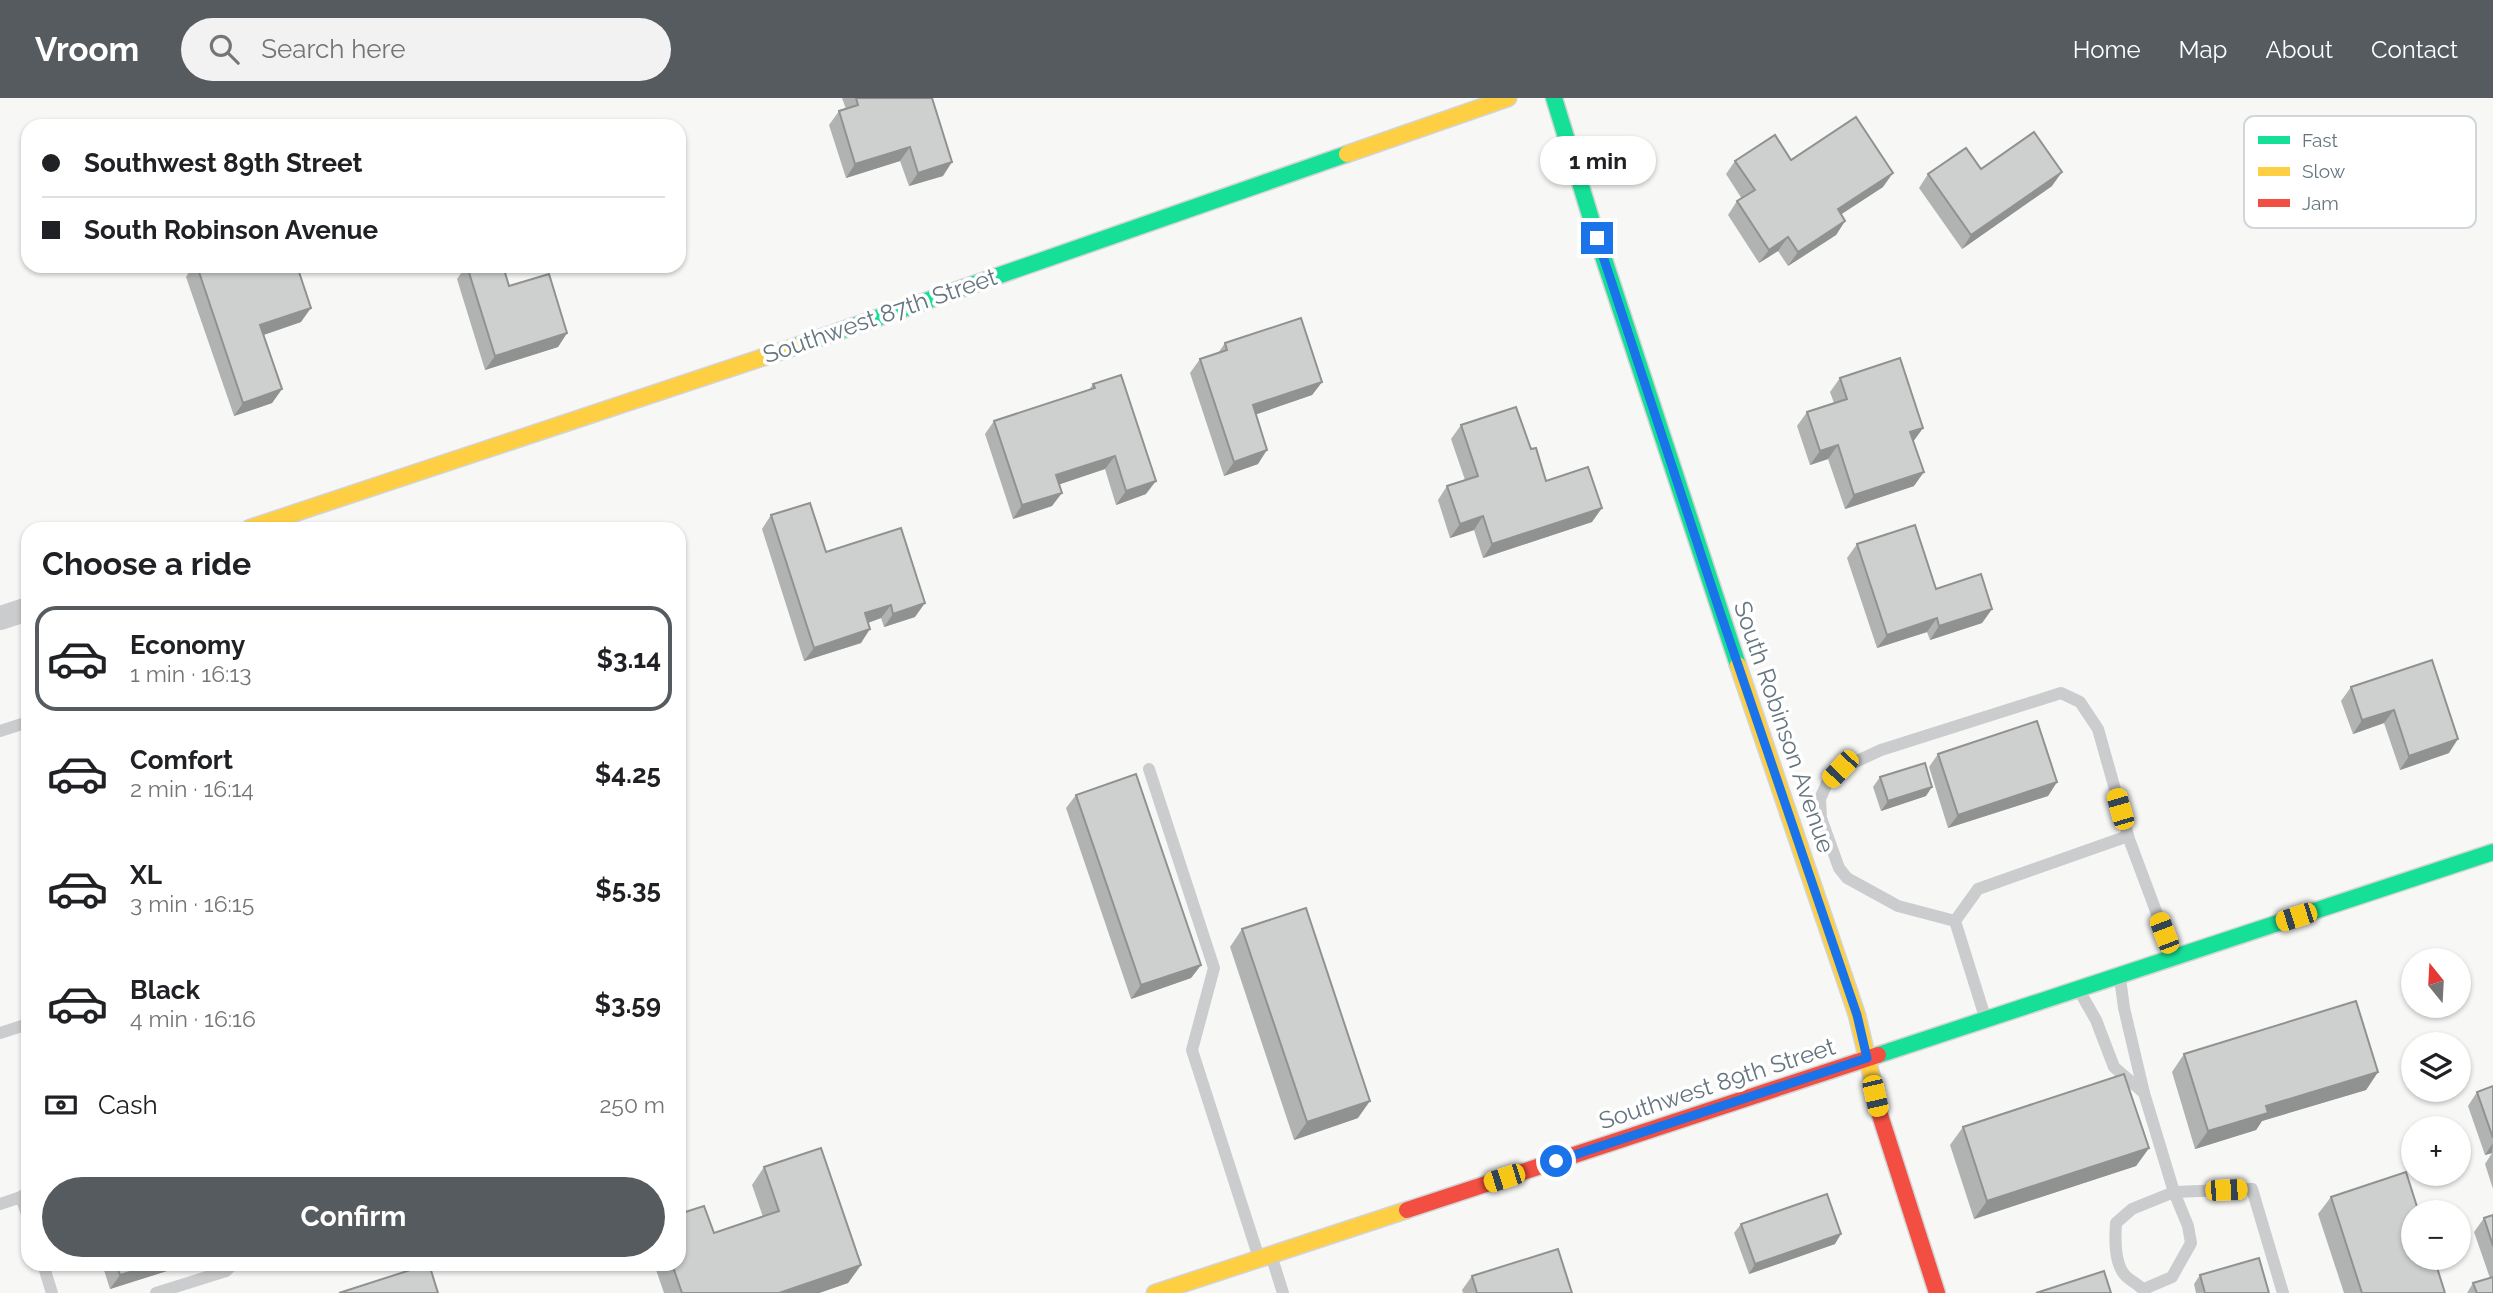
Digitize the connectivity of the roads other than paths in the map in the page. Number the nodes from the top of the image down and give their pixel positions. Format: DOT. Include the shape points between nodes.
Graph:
graph roads {
  1 [pos="1508,98"];
  2 [pos="1554,98"];
  3 [pos="268,522"];
  4 [pos="21,611"];
  5 [pos="0,618"];
  6 [pos="21,724"];
  7 [pos="0,731"];
  8 [pos="1149,769"];
  9 [pos="2128,836"];
  10 [pos="2493,852"];
  11 [pos="1955,922"];
  12 [pos="2173,957"];
  13 [pos="2119,975"];
  14 [pos="2078,989"];
  15 [pos="1986,1019"];
  16 [pos="21,1026"];
  17 [pos="0,1032"];
  18 [pos="1867,1058"];
  19 [pos="2144,1093"];
  20 [pos="2174,1192"];
  21 [pos="21,1196"];
  22 [pos="0,1204"];
  23 [pos="1265,1257"];
  24 [pos="45,1271"];
  25 [pos="223,1271"];
  26 [pos="1171,1291"];
  27 [pos="2144,1291"];
  28 [pos="52,1293"];
  29 [pos="156,1293"];
  30 [pos="1283,1293"];
  31 [pos="1937,1293"];
  32 [pos="2283,1293"];
  1 -- 3 [label="street, Southwest 87th Street" via="840,332"];
  2 -- 18 [label="street, South Robinson Avenue" via="1718,606 1857,1015"];
  4 -- 5 [label="street"];
  6 -- 7 [label="lane"];
  8 -- 23 [label="lane" via="1214,968 1192,1050"];
  9 -- 11 [label="lane" via="1978,889"];
  9 -- 11 [label="lane" via="2098,729 2080,702 2061,693 1881,750 1840,769 1819,799 1839,868 1847,878 1898,906"];
  9 -- 12 [label="lane"];
  10 -- 12 [label="street, Southwest 89th Street"];
  11 -- 15 [label="lane"];
  12 -- 13 [label="street, Southwest 89th Street"];
  13 -- 14 [label="street, Southwest 89th Street"];
  13 -- 19 [label="lane"];
  14 -- 15 [label="street, Southwest 89th Street"];
  14 -- 19 [label="lane" via="2096,1020 2114,1068"];
  15 -- 18 [label="street, Southwest 89th Street"];
  16 -- 17 [label="lane"];
  18 -- 23 [label="street, Southwest 89th Street"];
  18 -- 31 [label="street, South Robinson Avenue" via="1880,1115"];
  19 -- 20 [label="lane"];
  20 -- 27 [label="lane" via="2191,1243 2172,1277"];
  20 -- 27 [label="lane" via="2132,1209 2116,1223 2114,1245 2123,1274"];
  20 -- 32 [label="lane" via="2252,1189"];
  21 -- 22 [label="lane"];
  23 -- 26 [label="street, Southwest 89th Street"];
  23 -- 30 [label="lane"];
  24 -- 28 [label="lane"];
  25 -- 29 [label="lane"];
}
